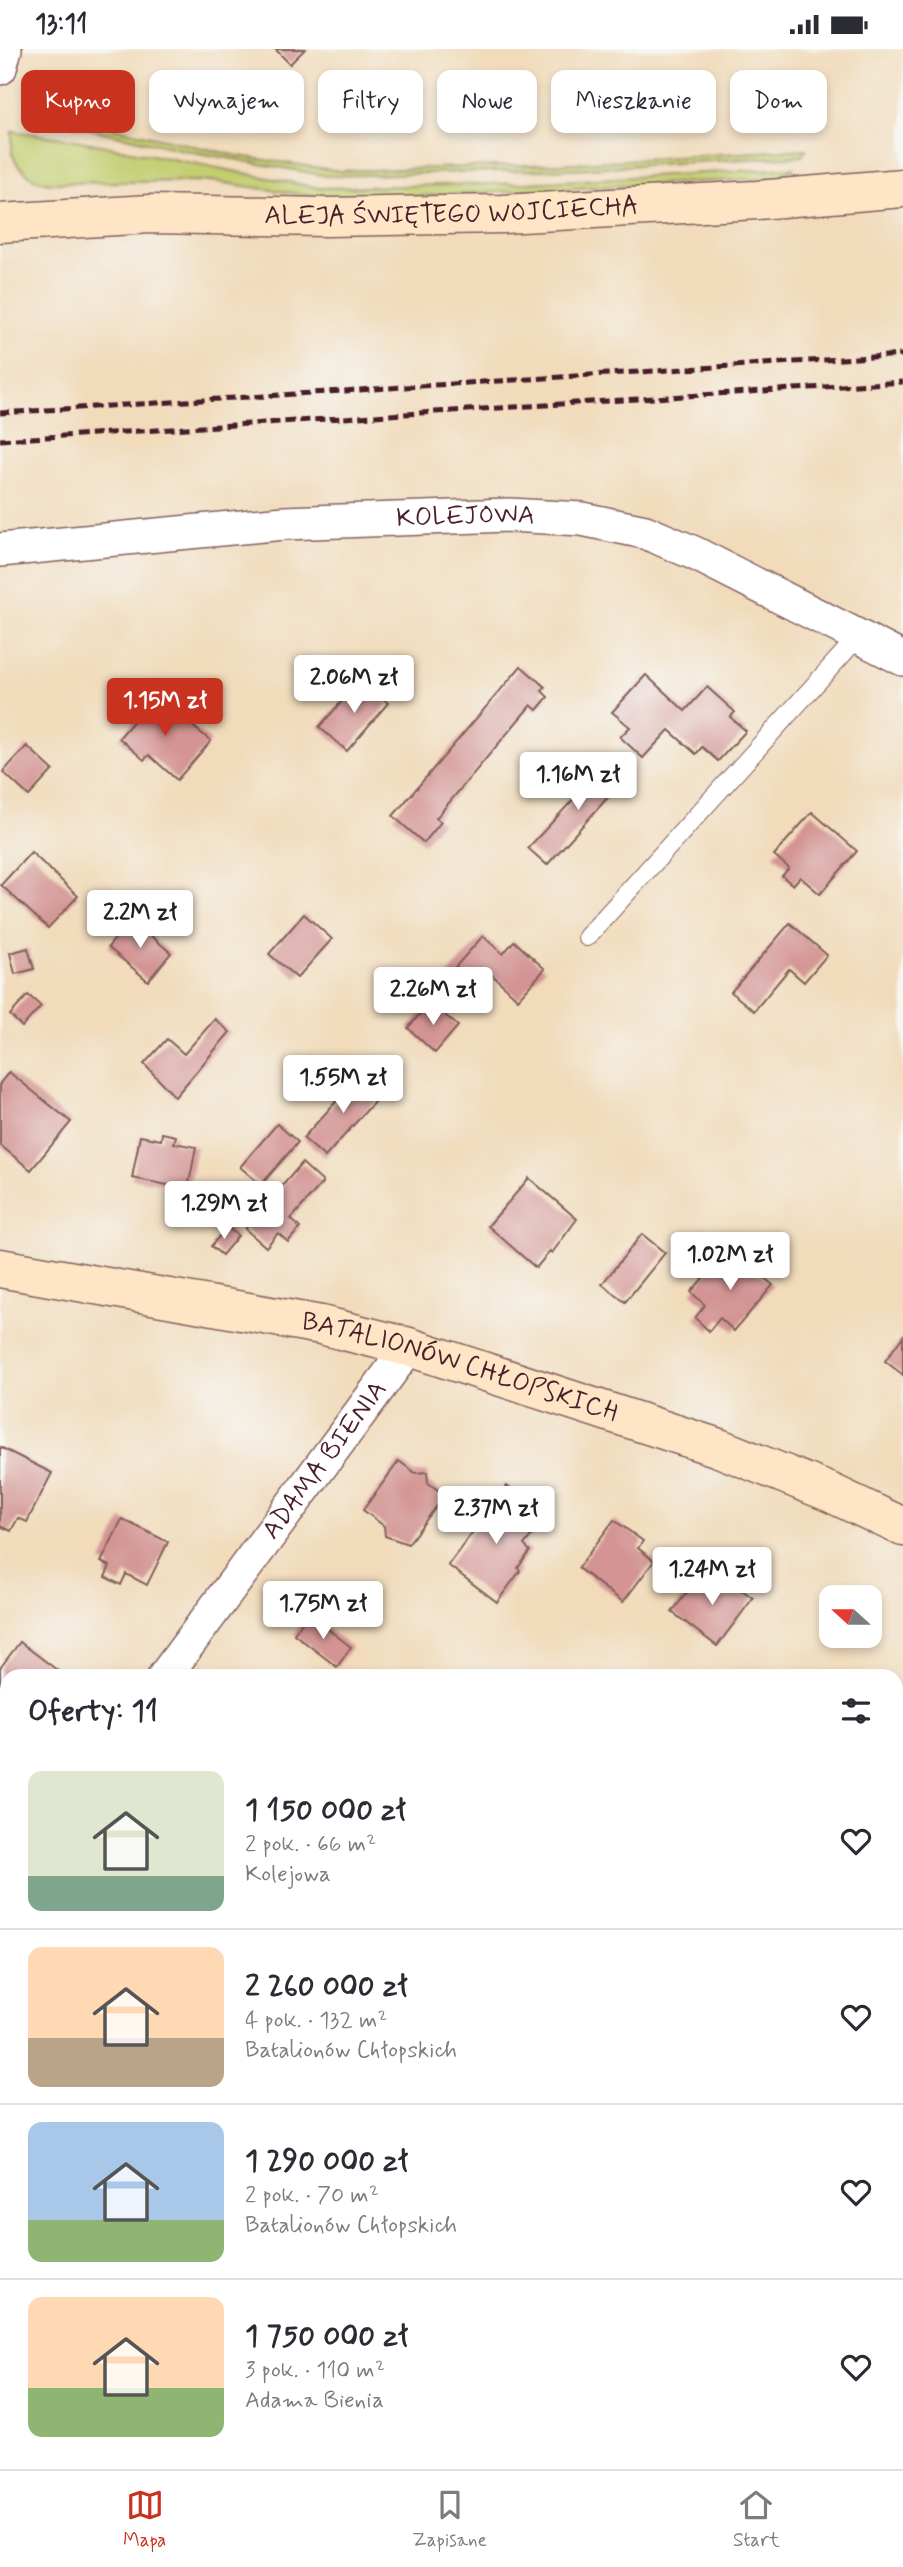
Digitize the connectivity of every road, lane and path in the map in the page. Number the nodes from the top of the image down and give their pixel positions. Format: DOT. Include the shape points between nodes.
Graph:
graph roads {
  1 [pos="5,49"];
  2 [pos="0,68"];
  3 [pos="903,188"];
  4 [pos="0,223"];
  5 [pos="0,551"];
  6 [pos="858,637"];
  7 [pos="903,659"];
  8 [pos="587,937"];
  9 [pos="0,1268"];
  10 [pos="409,1347"];
  11 [pos="903,1527"];
  12 [pos="170,1669"];
  1 -- 2 [label="street"];
  3 -- 4 [label="street, ALEJA ŚWIĘTEGO WOJCIECHA" via="503,214 150,214"];
  5 -- 6 [label="street, KOLEJOWA" via="284,523 509,515 582,519 645,531"];
  6 -- 7 [label="street, KOLEJOWA"];
  6 -- 8 [label="lane"];
  9 -- 10 [label="street, BATALIONÓW CHŁOPSKICH" via="321,1325"];
  10 -- 11 [label="street, BATALIONÓW CHŁOPSKICH" via="719,1448"];
  10 -- 12 [label="street, ADAMA BIENIA"];
}
